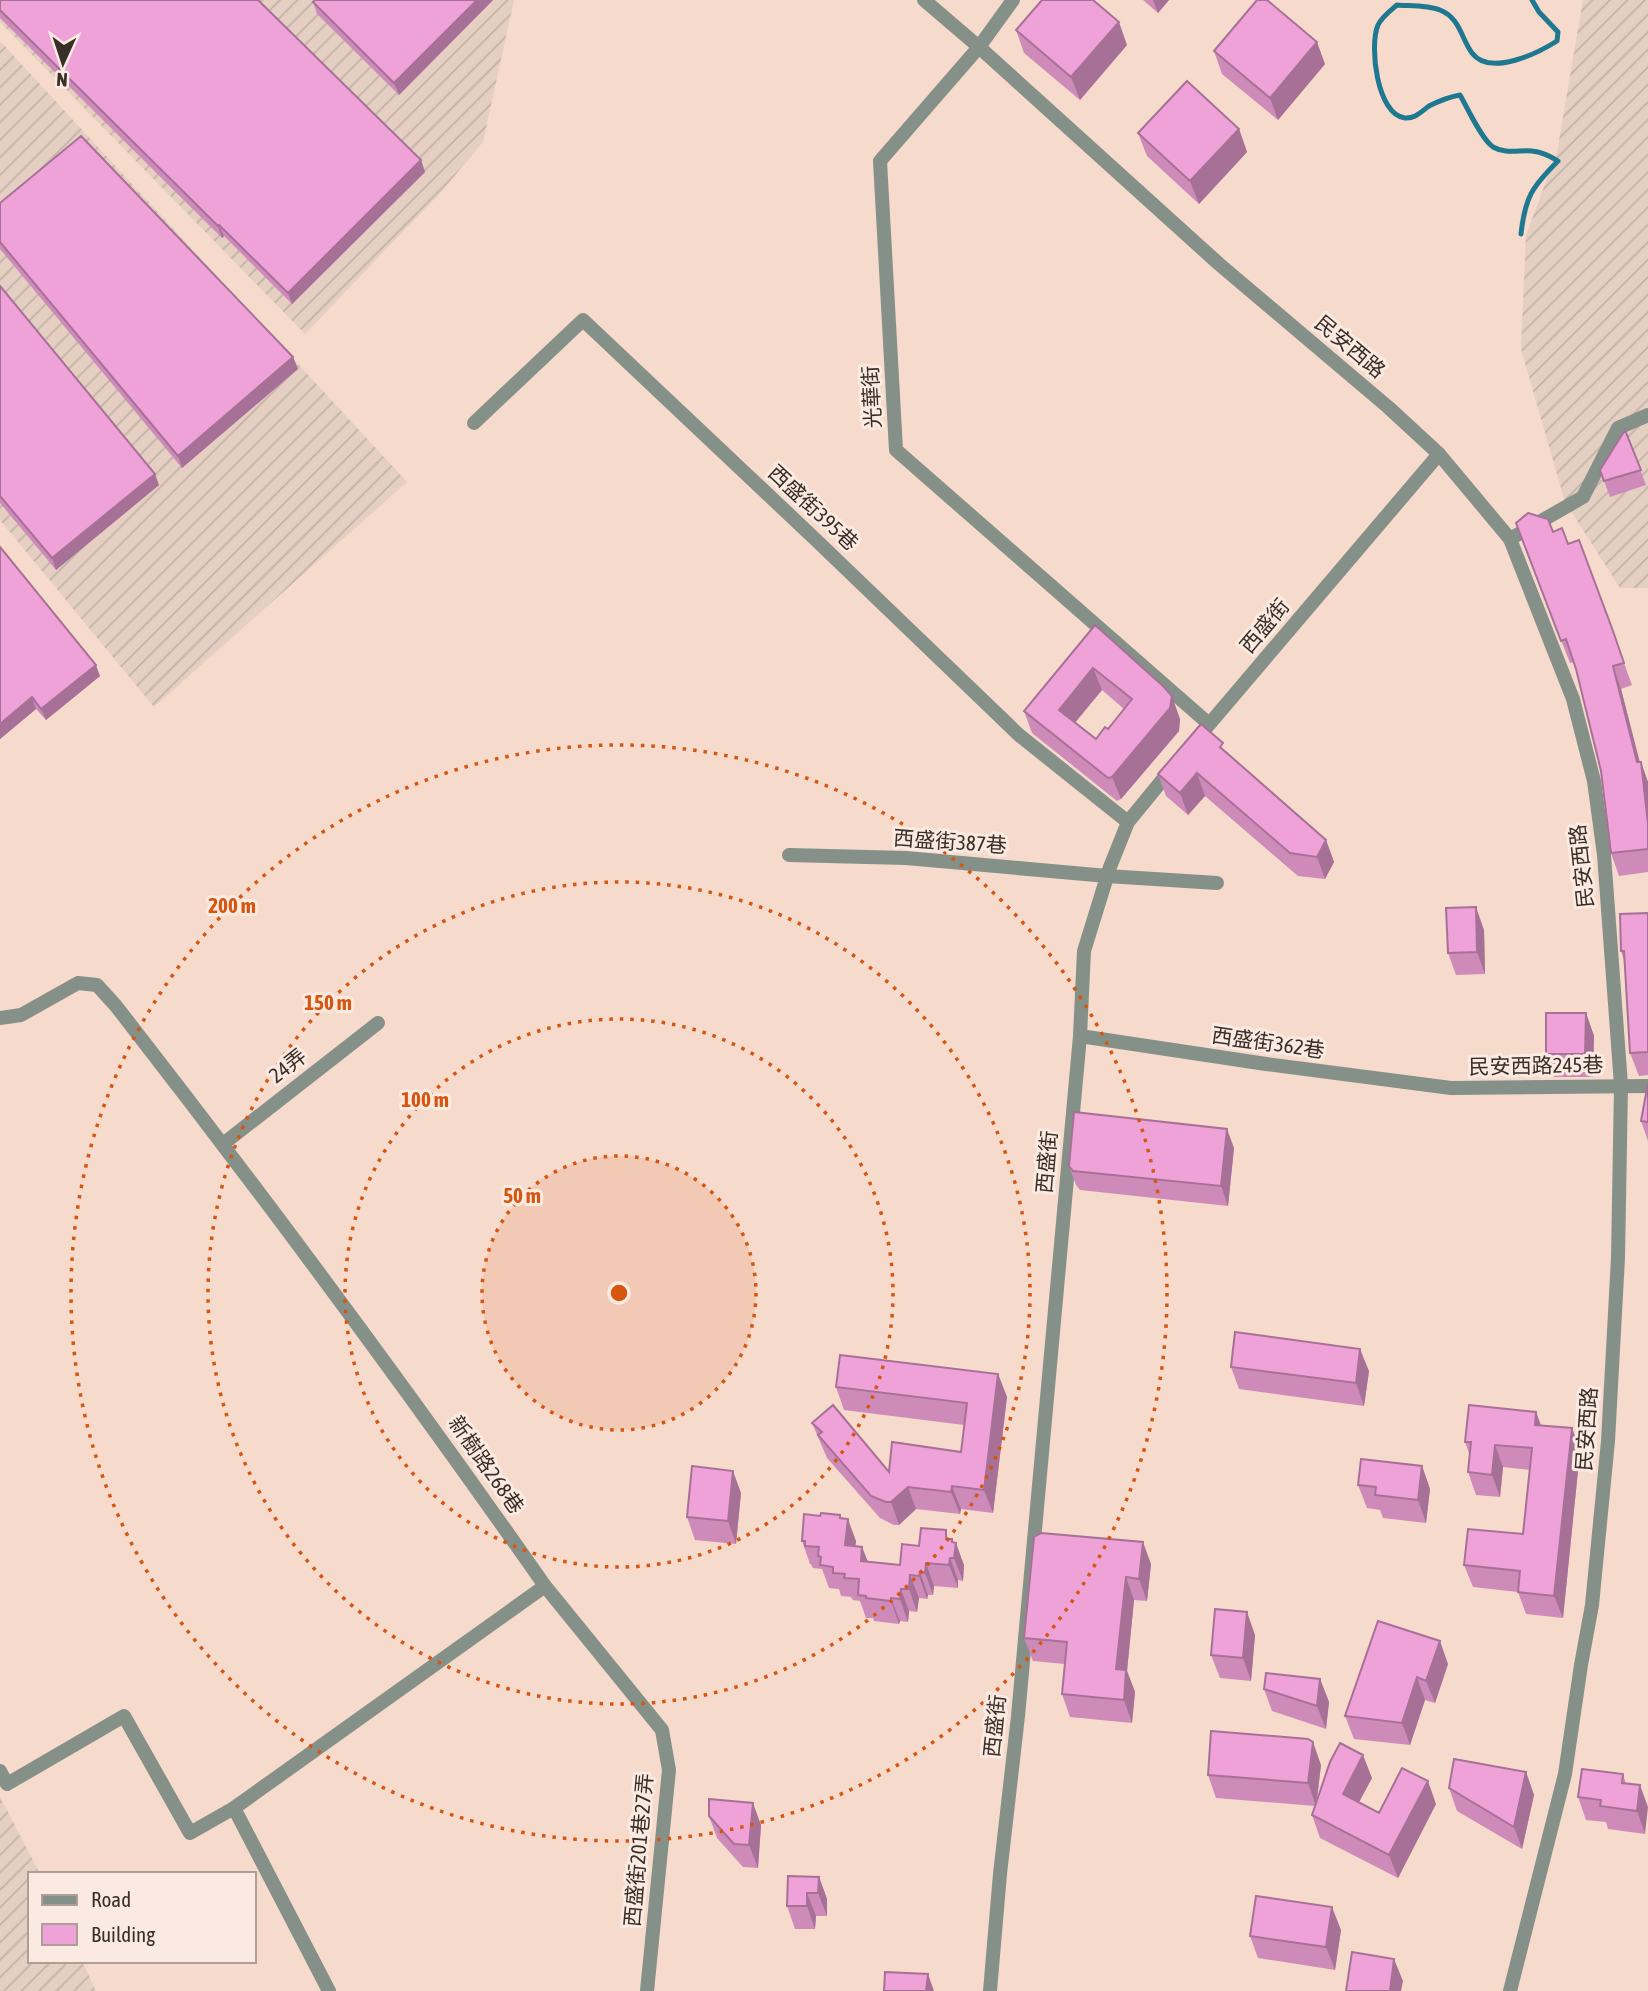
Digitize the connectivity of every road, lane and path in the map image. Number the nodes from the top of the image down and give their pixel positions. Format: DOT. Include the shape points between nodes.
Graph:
graph roads {
  1 [pos="924,0"];
  2 [pos="1013,0"];
  3 [pos="979,47"];
  4 [pos="1648,415"];
  5 [pos="474,423"];
  6 [pos="1439,454"];
  7 [pos="1510,539"];
  8 [pos="1209,724"];
  9 [pos="1128,822"];
  10 [pos="789,855"];
  11 [pos="1107,876"];
  12 [pos="1217,883"];
  13 [pos="0,1018"];
  14 [pos="378,1023"];
  15 [pos="1080,1036"];
  16 [pos="1620,1085"];
  17 [pos="1648,1086"];
  18 [pos="1451,1088"];
  19 [pos="223,1144"];
  20 [pos="545,1586"];
  21 [pos="0,1772"];
  22 [pos="234,1808"];
  23 [pos="329,1991"];
  24 [pos="647,1991"];
  25 [pos="989,1991"];
  26 [pos="1510,1991"];
  1 -- 3 [label="street, 民安西路"];
  2 -- 3 [label="street, 光華街"];
  3 -- 6 [label="street, 民安西路"];
  3 -- 8 [label="street, 光華街" via="880,160 896,450"];
  4 -- 7 [label="street" via="1618,428 1583,497"];
  5 -- 9 [label="street, 西盛街395巷" via="583,320 1019,735"];
  6 -- 7 [label="street, 民安西路"];
  6 -- 8 [label="street, 西盛街"];
  7 -- 16 [label="street, 民安西路" via="1573,699 1594,781 1604,855"];
  8 -- 9 [label="street, 西盛街"];
  9 -- 11 [label="street, 西盛街"];
  10 -- 11 [label="street, 西盛街387巷" via="906,858"];
  11 -- 12 [label="street, 西盛街387巷"];
  11 -- 15 [label="street, 西盛街" via="1084,951"];
  13 -- 19 [label="street, 新樹路268巷" via="21,1015 78,984 97,985"];
  14 -- 19 [label="street, 24弄"];
  15 -- 18 [label="street, 西盛街362巷"];
  15 -- 25 [label="street, 西盛街"];
  16 -- 17 [label="street, 民安西路245巷"];
  16 -- 18 [label="street, 民安西路245巷"];
  16 -- 26 [label="street, 民安西路" via="1618,1258 1608,1441 1592,1605 1565,1774"];
  19 -- 20 [label="street, 新樹路268巷" via="427,1418"];
  20 -- 22 [label="street"];
  20 -- 24 [label="street, 西盛街201巷27弄" via="662,1730 669,1770"];
  21 -- 22 [label="street" via="7,1784 124,1716 190,1833"];
  22 -- 23 [label="street"];
}
